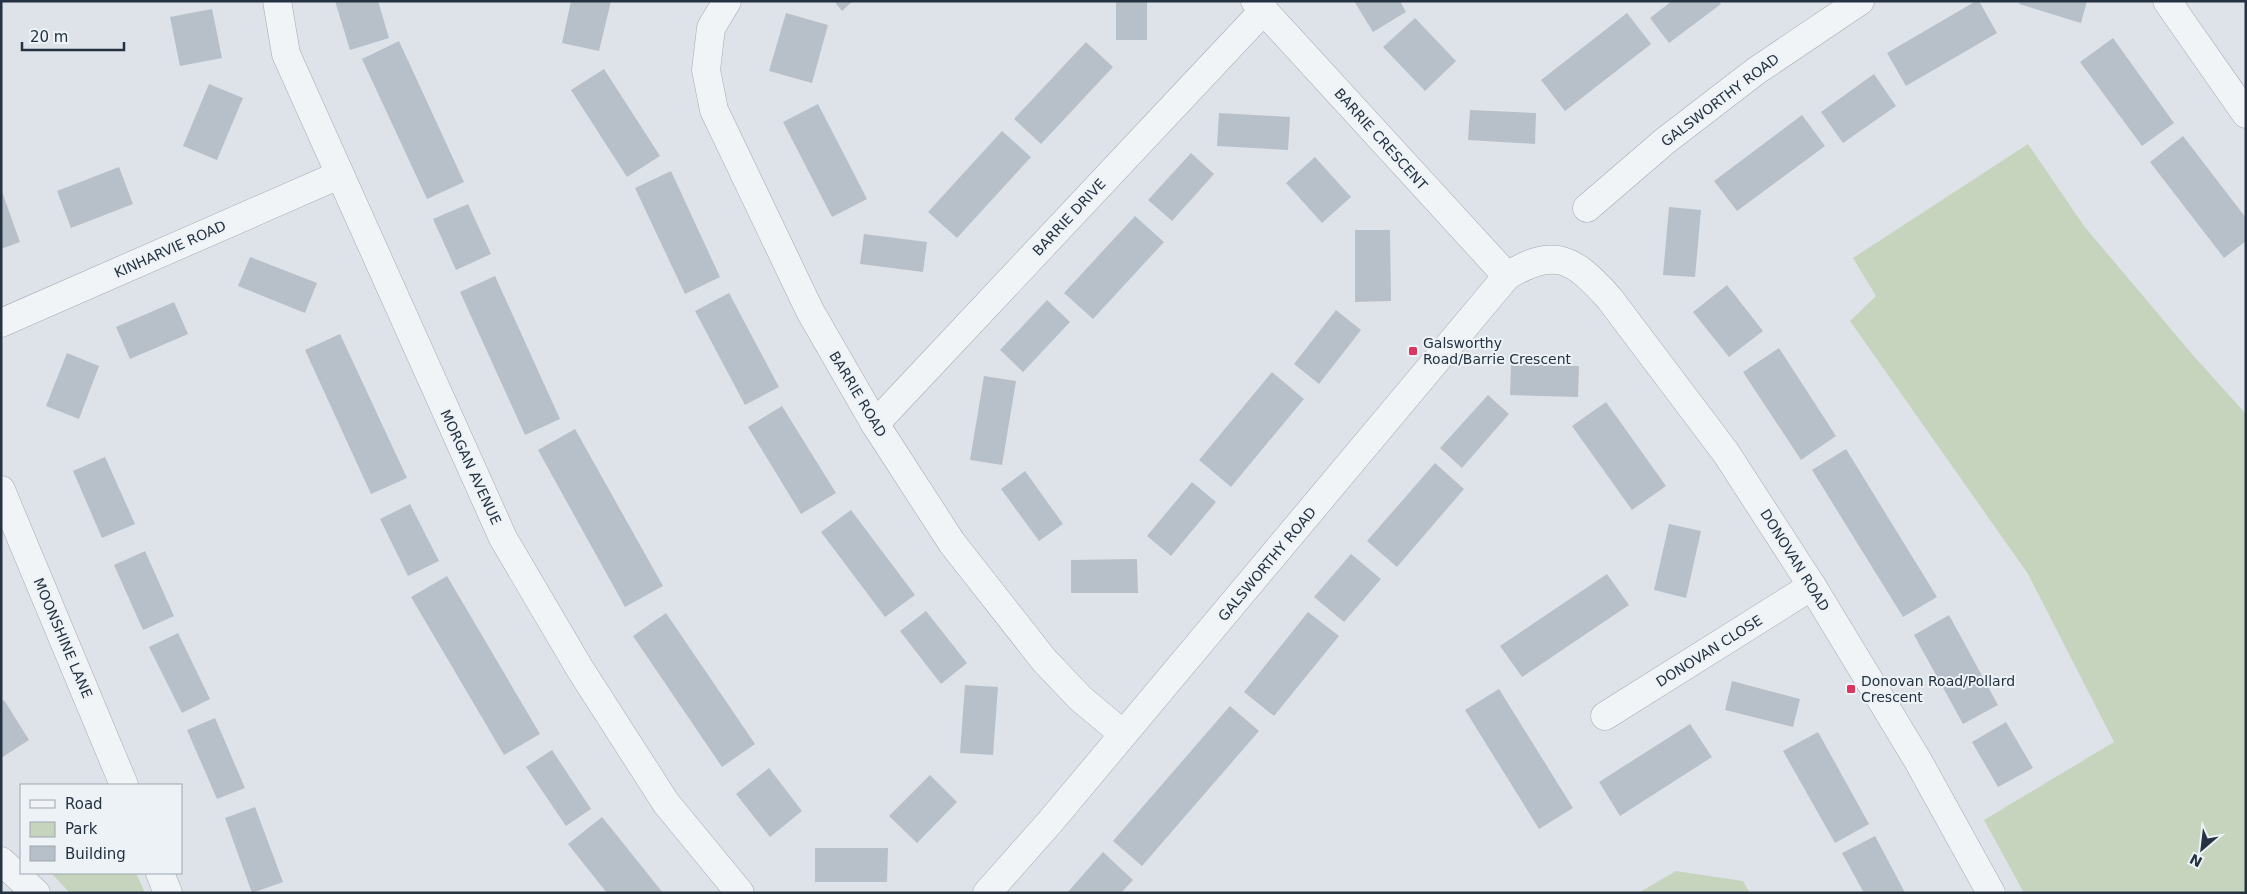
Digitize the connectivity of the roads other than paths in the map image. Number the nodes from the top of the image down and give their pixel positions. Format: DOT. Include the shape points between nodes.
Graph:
graph roads {
  1 [pos="277,1"];
  2 [pos="727,1"];
  3 [pos="1860,1"];
  4 [pos="2167,1"];
  5 [pos="1260,6"];
  6 [pos="2246,114"];
  7 [pos="339,175"];
  8 [pos="1587,208"];
  9 [pos="1559,258"];
  10 [pos="1507,276"];
  11 [pos="1,323"];
  12 [pos="875,424"];
  13 [pos="1,490"];
  14 [pos="1812,586"];
  15 [pos="1605,716"];
  16 [pos="1122,734"];
  17 [pos="124,784"];
  18 [pos="1,861"];
  19 [pos="160,874"];
  20 [pos="36,893"];
  21 [pos="168,893"];
  22 [pos="740,893"];
  23 [pos="987,893"];
  24 [pos="1991,893"];
  1 -- 7 [label="street, MORGAN AVENUE" via="286,54"];
  2 -- 12 [label="street, BARRIE ROAD" via="712,28 707,61 714,110 810,311"];
  3 -- 8 [label="street, GALSWORTHY ROAD" via="1756,71"];
  4 -- 6 [label="street"];
  5 -- 10 [label="street, BARRIE CRESCENT"];
  5 -- 12 [label="street, BARRIE DRIVE"];
  7 -- 11 [label="street, KINHARVIE ROAD"];
  7 -- 22 [label="street, MORGAN AVENUE" via="503,538 580,669 666,803"];
  9 -- 10 [label="street, GALSWORTHY ROAD" via="1528,262"];
  9 -- 14 [label="street, DONOVAN ROAD" via="1592,279 1646,344 1726,453"];
  10 -- 16 [label="street, GALSWORTHY ROAD"];
  12 -- 16 [label="street, BARRIE ROAD" via="952,543 1044,660 1080,698"];
  13 -- 17 [label="street, MOONSHINE LANE"];
  14 -- 15 [label="street, DONOVAN CLOSE"];
  14 -- 24 [label="street, DONOVAN ROAD" via="1917,758"];
  16 -- 23 [label="street, GALSWORTHY ROAD"];
  18 -- 20 [label="street"];
  19 -- 21 [label="street"];
}
